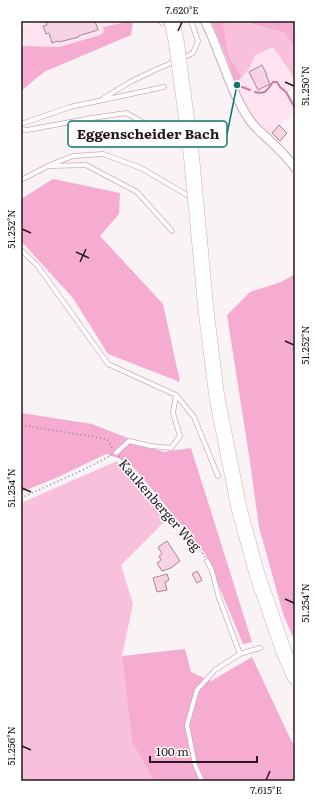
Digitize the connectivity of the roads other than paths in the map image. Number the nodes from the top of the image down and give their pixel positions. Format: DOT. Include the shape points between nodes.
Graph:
graph roads {
  1 [pos="178,21"];
  2 [pos="191,21"];
  3 [pos="205,21"];
  4 [pos="166,22"];
  5 [pos="164,87"];
  6 [pos="101,100"];
  7 [pos="21,124"];
  8 [pos="21,129"];
  9 [pos="172,138"];
  10 [pos="48,166"];
  11 [pos="295,168"];
  12 [pos="21,180"];
  13 [pos="187,195"];
  14 [pos="172,231"];
  15 [pos="204,246"];
  16 [pos="21,250"];
  17 [pos="176,395"];
  18 [pos="116,453"];
  19 [pos="218,476"];
  20 [pos="207,561"];
  21 [pos="260,648"];
  22 [pos="240,654"];
  23 [pos="295,660"];
  24 [pos="295,677"];
  25 [pos="202,781"];
  1 -- 15 [label="highway" via="197,148"];
  2 -- 6 [label="lane" via="198,41 193,53 130,82"];
  3 -- 11 [label="street" via="236,98 249,120"];
  4 -- 15 [label="highway, bridge" via="176,40"];
  5 -- 6 [label="lane"];
  6 -- 7 [label="lane" via="70,107"];
  8 -- 9 [label="lane" via="126,113"];
  10 -- 12 [label="lane"];
  10 -- 13 [label="lane" via="73,156 103,154 141,168"];
  10 -- 14 [label="lane" via="86,165 137,192"];
  15 -- 23 [label="highway" via="224,392 249,518 264,575"];
  15 -- 24 [label="highway" via="206,310 217,398 239,508 257,574"];
  16 -- 17 [label="lane" via="37,265 108,364"];
  17 -- 18 [label="lane" via="173,413 180,436 171,448 129,441"];
  17 -- 19 [label="lane" via="194,417"];
  20 -- 22 [label="lane, Kaukenberger Weg"];
  21 -- 22 [label="lane"];
  22 -- 25 [label="lane" via="215,670 197,690 187,725 195,765"];
}
